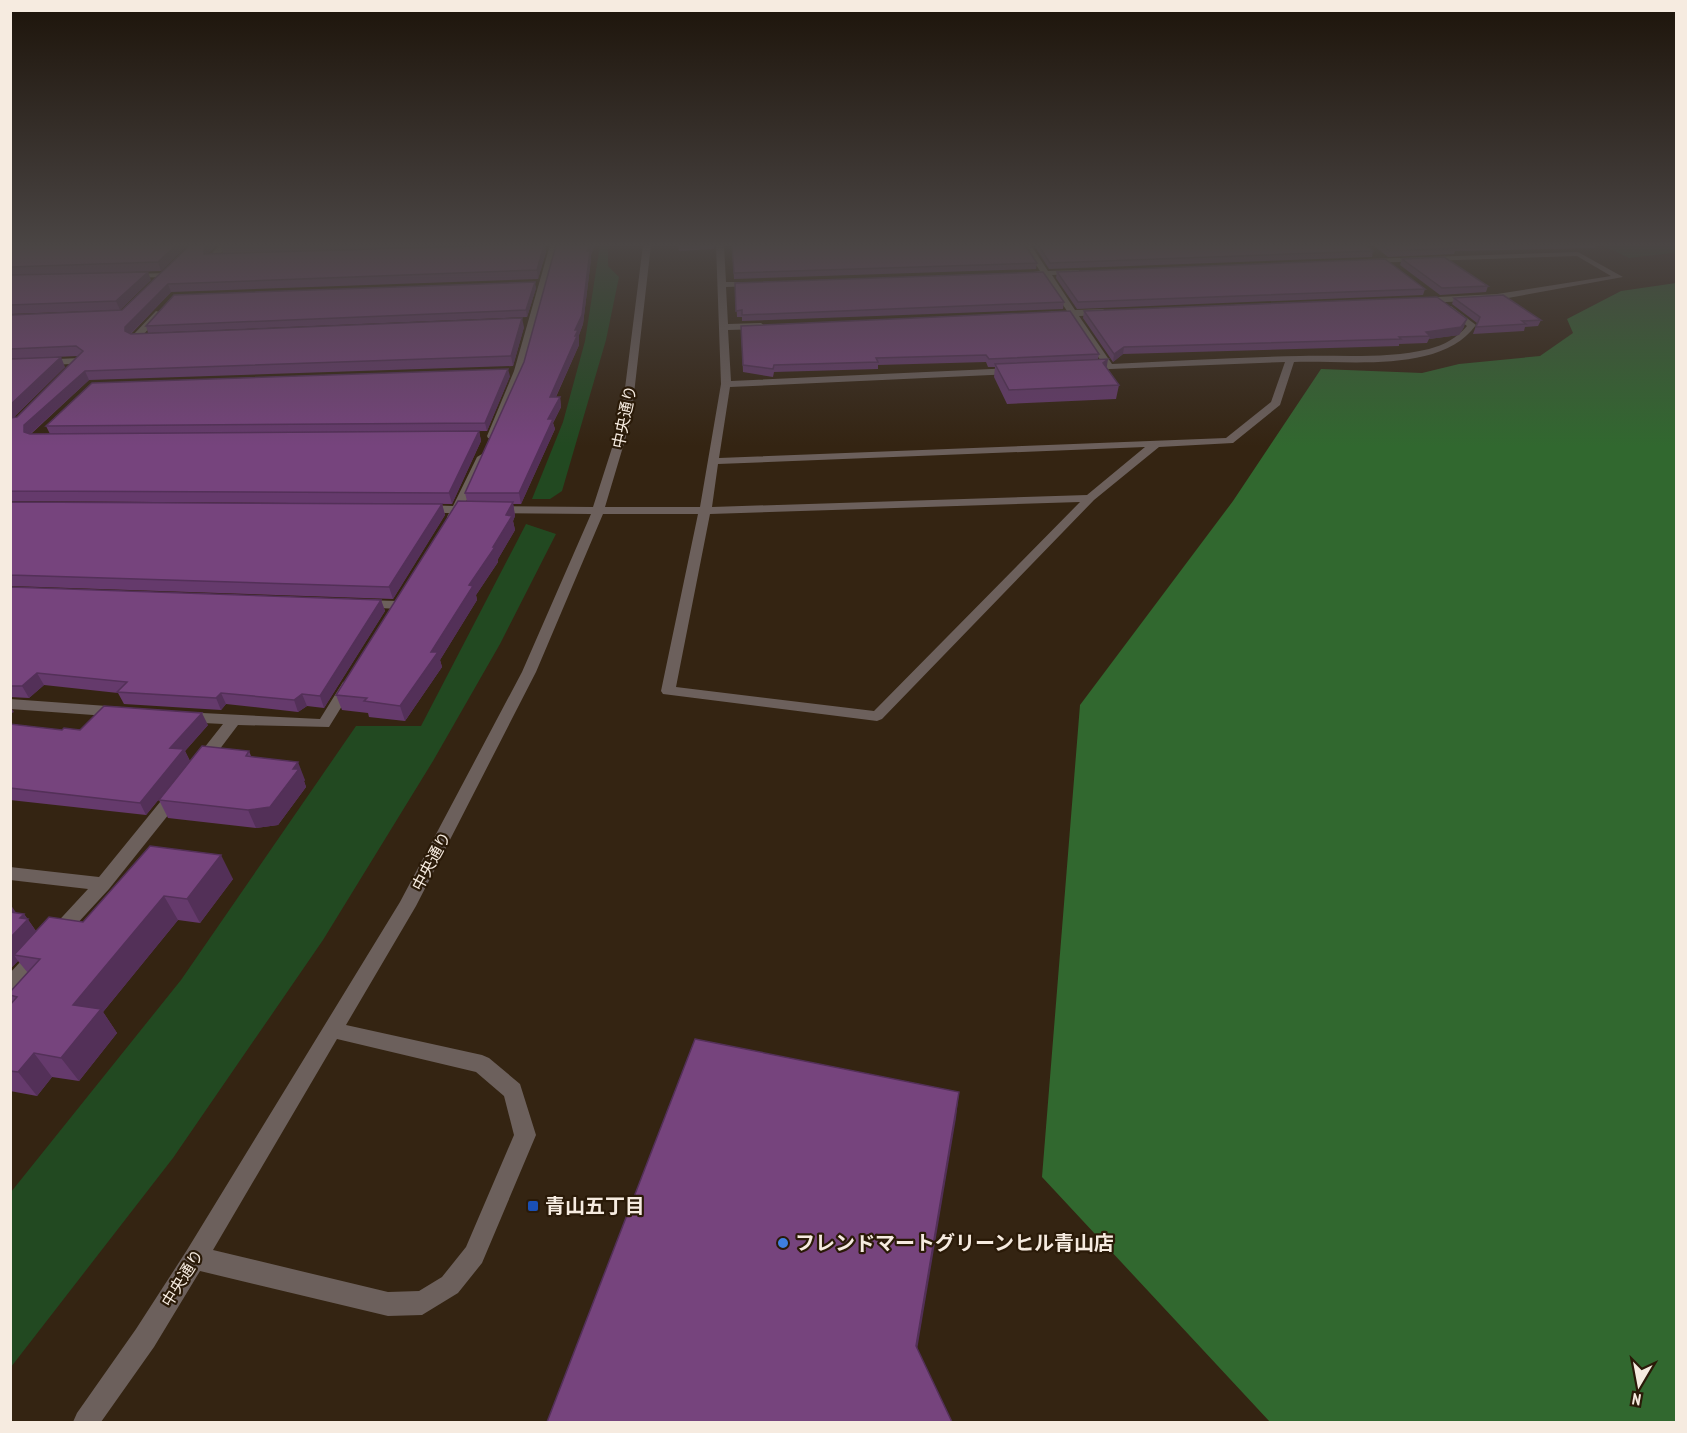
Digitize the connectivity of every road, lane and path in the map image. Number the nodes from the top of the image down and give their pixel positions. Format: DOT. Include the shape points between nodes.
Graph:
graph roads {
  1 [pos="159,312"];
  2 [pos="535,312"];
  3 [pos="639,312"];
  4 [pos="724,312"];
  5 [pos="1108,312"];
  6 [pos="1454,312"];
  7 [pos="1073,314"];
  8 [pos="1038,315"];
  9 [pos="532,322"];
  10 [pos="520,323"];
  11 [pos="772,325"];
  12 [pos="725,327"];
  13 [pos="159,337"];
  14 [pos="1290,359"];
  15 [pos="10,364"];
  16 [pos="1109,367"];
  17 [pos="1074,369"];
  18 [pos="1026,371"];
  19 [pos="64,377"];
  20 [pos="726,384"];
  21 [pos="1155,445"];
  22 [pos="715,461"];
  23 [pos="1090,498"];
  24 [pos="410,509"];
  25 [pos="457,509"];
  26 [pos="598,511"];
  27 [pos="705,511"];
  28 [pos="445,528"];
  29 [pos="352,604"];
  30 [pos="386,625"];
  31 [pos="355,675"];
  32 [pos="10,704"];
  33 [pos="140,713"];
  34 [pos="164,715"];
  35 [pos="234,720"];
  36 [pos="10,873"];
  37 [pos="103,884"];
  38 [pos="10,986"];
  39 [pos="333,1030"];
  40 [pos="195,1258"];
  41 [pos="86,1422"];
  1 -- 13 [label="street" via="135,338"];
  2 -- 9 [label="street"];
  3 -- 26 [label="street, 中央通り" via="626,420"];
  4 -- 12 [label="street"];
  5 -- 7 [label="street"];
  6 -- 14 [label="street" via="1472,325 1464,338 1419,354"];
  7 -- 8 [label="street"];
  7 -- 16 [label="street"];
  9 -- 10 [label="street"];
  9 -- 25 [label="street"];
  11 -- 12 [label="street"];
  12 -- 20 [label="street"];
  14 -- 16 [label="street"];
  14 -- 21 [label="street" via="1276,404 1229,441"];
  15 -- 19 [label="street" via="80,361"];
  16 -- 17 [label="street"];
  18 -- 20 [label="street"];
  20 -- 22 [label="street"];
  21 -- 22 [label="street"];
  21 -- 23 [label="street"];
  22 -- 27 [label="street"];
  23 -- 27 [label="street"];
  23 -- 27 [label="street" via="877,716 668,691"];
  24 -- 25 [label="street"];
  25 -- 26 [label="street"];
  25 -- 28 [label="street"];
  26 -- 27 [label="street"];
  26 -- 39 [label="street, 中央通り" via="529,672 407,906"];
  29 -- 30 [label="street" via="402,600"];
  31 -- 35 [label="street" via="324,724"];
  32 -- 33 [label="street"];
  34 -- 35 [label="street"];
  35 -- 37 [label="street"];
  36 -- 37 [label="street"];
  37 -- 38 [label="street"];
  39 -- 40 [label="street, 中央通り"];
  39 -- 40 [label="street" via="482,1064 513,1091 525,1136 474,1255 450,1285 422,1303 388,1304"];
  40 -- 41 [label="street, 中央通り"];
}
